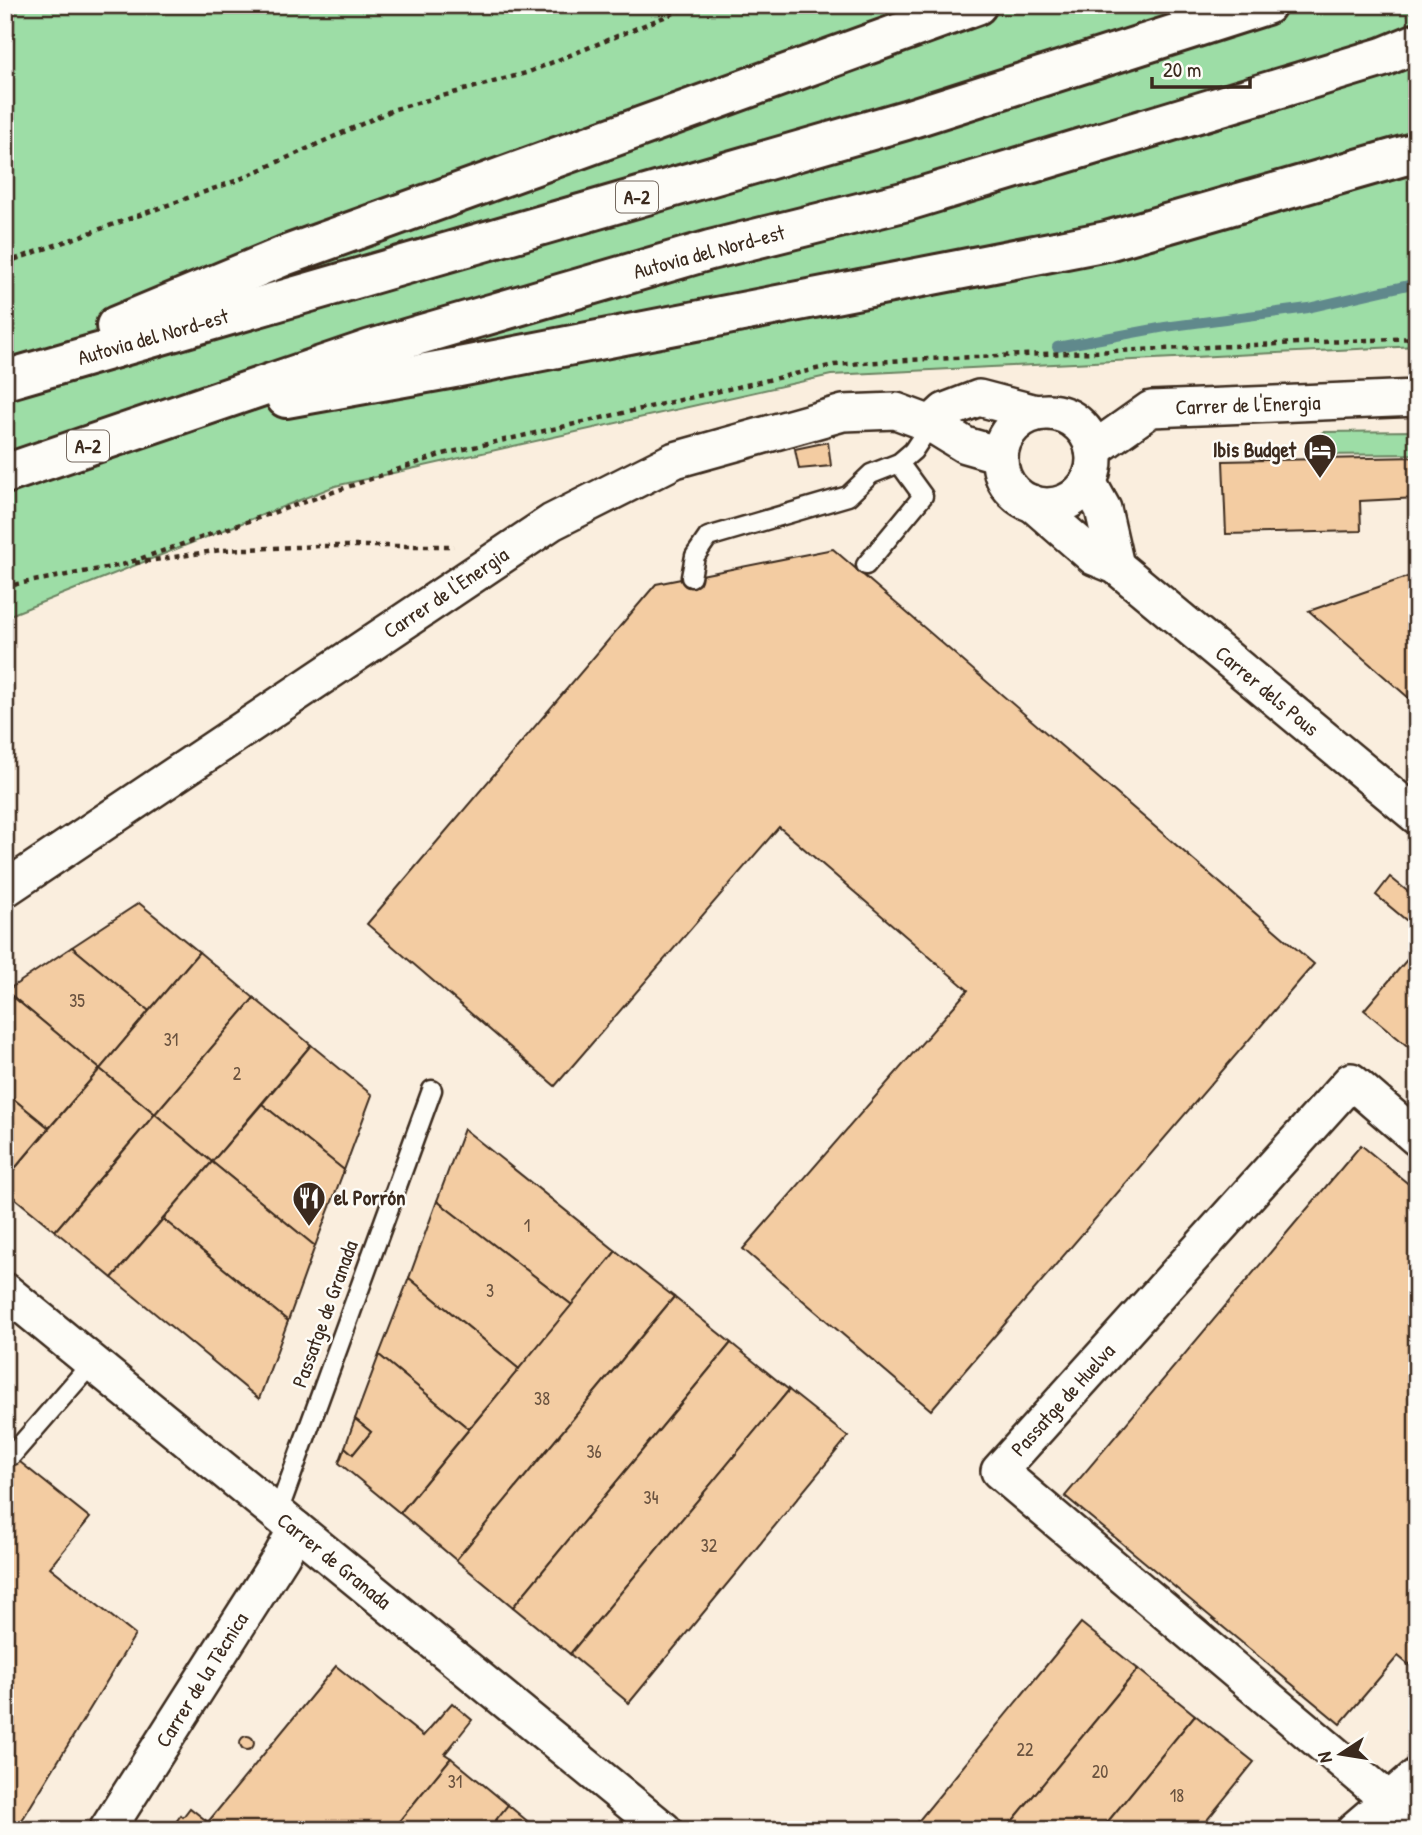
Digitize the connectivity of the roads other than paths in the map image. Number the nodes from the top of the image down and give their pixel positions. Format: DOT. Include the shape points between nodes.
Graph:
graph roads {
  1 [pos="977,5"];
  2 [pos="1266,5"];
  3 [pos="1417,43"];
  4 [pos="1417,152"];
  5 [pos="5,373"];
  6 [pos="5,380"];
  7 [pos="1417,398"];
  8 [pos="1036,413"];
  9 [pos="170,418"];
  10 [pos="931,424"];
  11 [pos="1000,455"];
  12 [pos="899,463"];
  13 [pos="1090,466"];
  14 [pos="5,474"];
  15 [pos="1032,503"];
  16 [pos="866,565"];
  17 [pos="1116,566"];
  18 [pos="691,577"];
  19 [pos="1417,816"];
  20 [pos="5,889"];
  21 [pos="432,1090"];
  22 [pos="1417,1138"];
  23 [pos="5,1291"];
  24 [pos="92,1363"];
  25 [pos="12,1455"];
  26 [pos="286,1522"];
  27 [pos="1417,1776"];
  28 [pos="1387,1801"];
  29 [pos="1417,1824"];
  30 [pos="107,1830"];
  31 [pos="664,1830"];
  32 [pos="1354,1830"];
  1 -- 5 [label="highway" via="284,256"];
  2 -- 6 [label="highway, Autovia del Nord-est / A-2" via="905,120"];
  3 -- 9 [label="highway, Autovia del Nord-est / A-2" via="907,201 710,250 371,349"];
  4 -- 9 [label="highway" via="1107,241"];
  7 -- 13 [label="street, Carrer de l'Energia" via="1151,409"];
  8 -- 10 [label="street" via="979,398 944,411"];
  8 -- 11 [label="street" via="1011,428"];
  8 -- 13 [label="street" via="1058,414 1078,423 1087,435"];
  9 -- 14 [label="highway, Autovia del Nord-est / A-2"];
  10 -- 11 [label="street, Carrer de l'Energia" via="965,445"];
  10 -- 12 [label="lane"];
  10 -- 20 [label="street, Carrer de l'Energia" via="896,411 843,413 675,460 601,497 552,522"];
  11 -- 15 [label="street" via="1007,484"];
  12 -- 16 [label="lane" via="923,496"];
  12 -- 18 [label="lane" via="871,474 848,496 708,537 695,556"];
  13 -- 15 [label="street, Carrer de l'Energia" via="1078,494 1064,503"];
  13 -- 17 [label="street"];
  15 -- 17 [label="street, Carrer dels Pous" via="1094,557"];
  17 -- 19 [label="street, Carrer dels Pous"];
  21 -- 26 [label="lane, Passatge de Granada"];
  22 -- 28 [label="street, Passatge de Huelva" via="1351,1081 999,1471"];
  23 -- 24 [label="street, Carrer de Granada"];
  24 -- 25 [label="lane"];
  24 -- 26 [label="street, Carrer de Granada"];
  26 -- 30 [label="street, Carrer de la Tècnica" via="282,1555"];
  26 -- 31 [label="street, Carrer de Granada"];
  27 -- 28 [label="street"];
  28 -- 29 [label="street, Passatge de Huelva"];
  28 -- 32 [label="street"];
}
